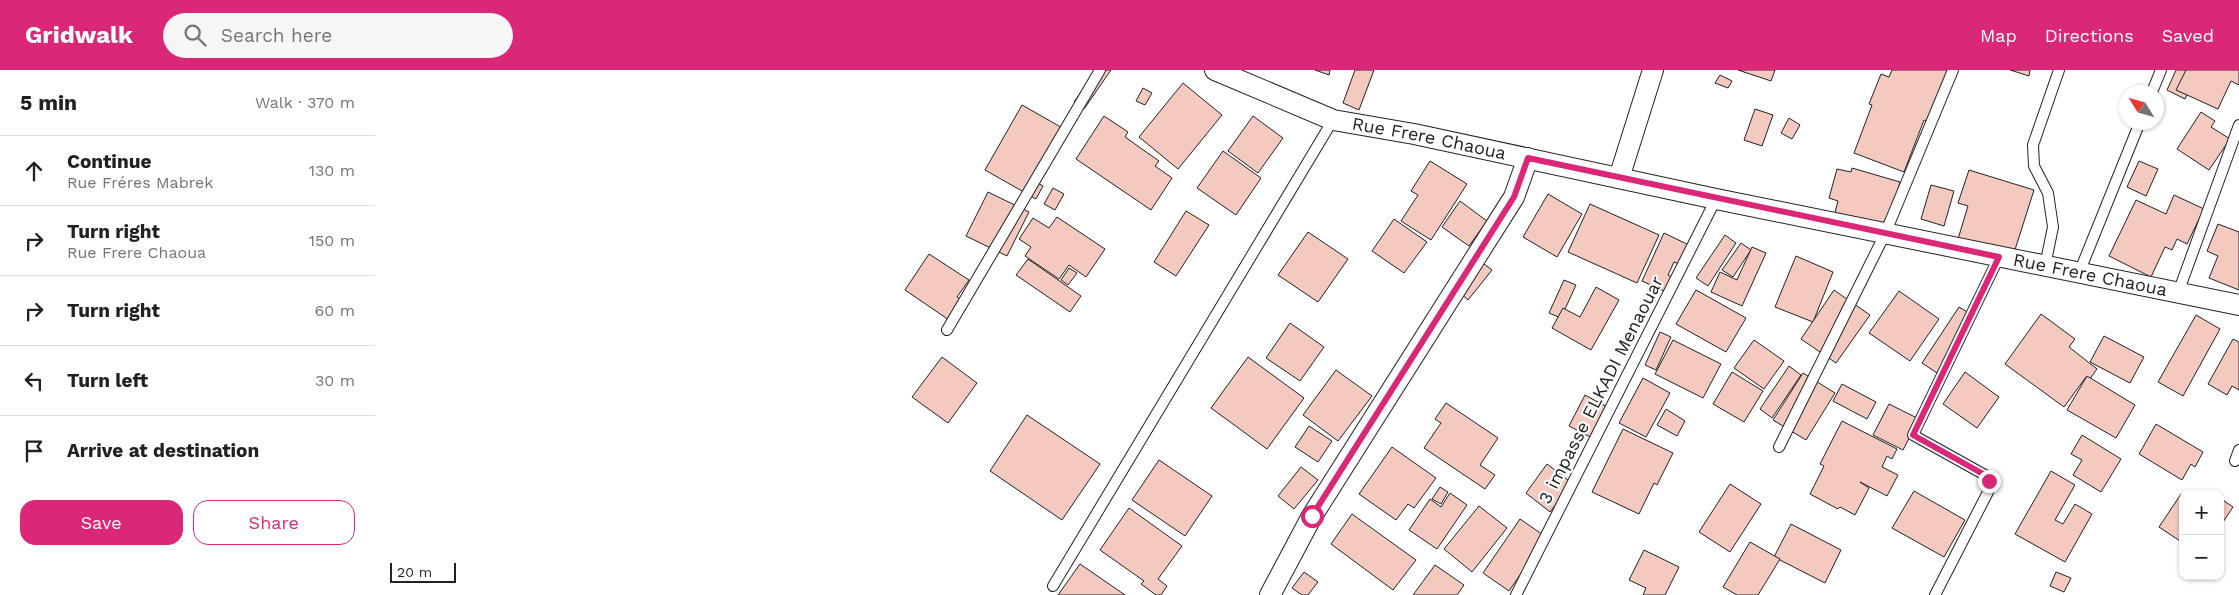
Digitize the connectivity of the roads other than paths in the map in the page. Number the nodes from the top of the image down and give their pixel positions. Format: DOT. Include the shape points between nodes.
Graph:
graph roads {
  1 [pos="1100,70"];
  2 [pos="1215,70"];
  3 [pos="1653,70"];
  4 [pos="1953,70"];
  5 [pos="2059,70"];
  6 [pos="2161,70"];
  7 [pos="2155,85"];
  8 [pos="1333,120"];
  9 [pos="2239,125"];
  10 [pos="2137,130"];
  11 [pos="1528,158"];
  12 [pos="1619,178"];
  13 [pos="1716,199"];
  14 [pos="1885,234"];
  15 [pos="1999,257"];
  16 [pos="2045,266"];
  17 [pos="2079,273"];
  18 [pos="2178,293"];
  19 [pos="2239,305"];
  20 [pos="947,330"];
  21 [pos="1779,447"];
  22 [pos="2239,450"];
  23 [pos="2235,461"];
  24 [pos="1053,586"];
  25 [pos="1270,595"];
  26 [pos="1516,595"];
  27 [pos="1935,595"];
  1 -- 20 [label="lane"];
  2 -- 8 [label="street, Rue Frere Chaoua"];
  3 -- 12 [label="street"];
  4 -- 14 [label="lane"];
  5 -- 16 [label="lane" via="2033,145 2035,166 2048,192 2053,227"];
  6 -- 7 [label="lane"];
  8 -- 11 [label="street, Rue Frere Chaoua"];
  8 -- 24 [label="lane"];
  9 -- 18 [label="lane"];
  10 -- 17 [label="lane"];
  11 -- 12 [label="street, Rue Frere Chaoua"];
  11 -- 25 [label="street" via="1514,197 1312,516"];
  12 -- 13 [label="street, Rue Frere Chaoua"];
  13 -- 14 [label="street, Rue Frere Chaoua"];
  13 -- 26 [label="lane, 3 impasse ELKADI Menaouar"];
  14 -- 15 [label="street, Rue Frere Chaoua"];
  14 -- 21 [label="lane"];
  15 -- 16 [label="street, Rue Frere Chaoua"];
  15 -- 27 [label="lane" via="1913,435 1985,475 1989,481 1988,492"];
  16 -- 17 [label="street, Rue Frere Chaoua"];
  17 -- 18 [label="street, Rue Frere Chaoua"];
  18 -- 19 [label="street, Rue Frere Chaoua"];
  22 -- 23 [label="lane"];
}
